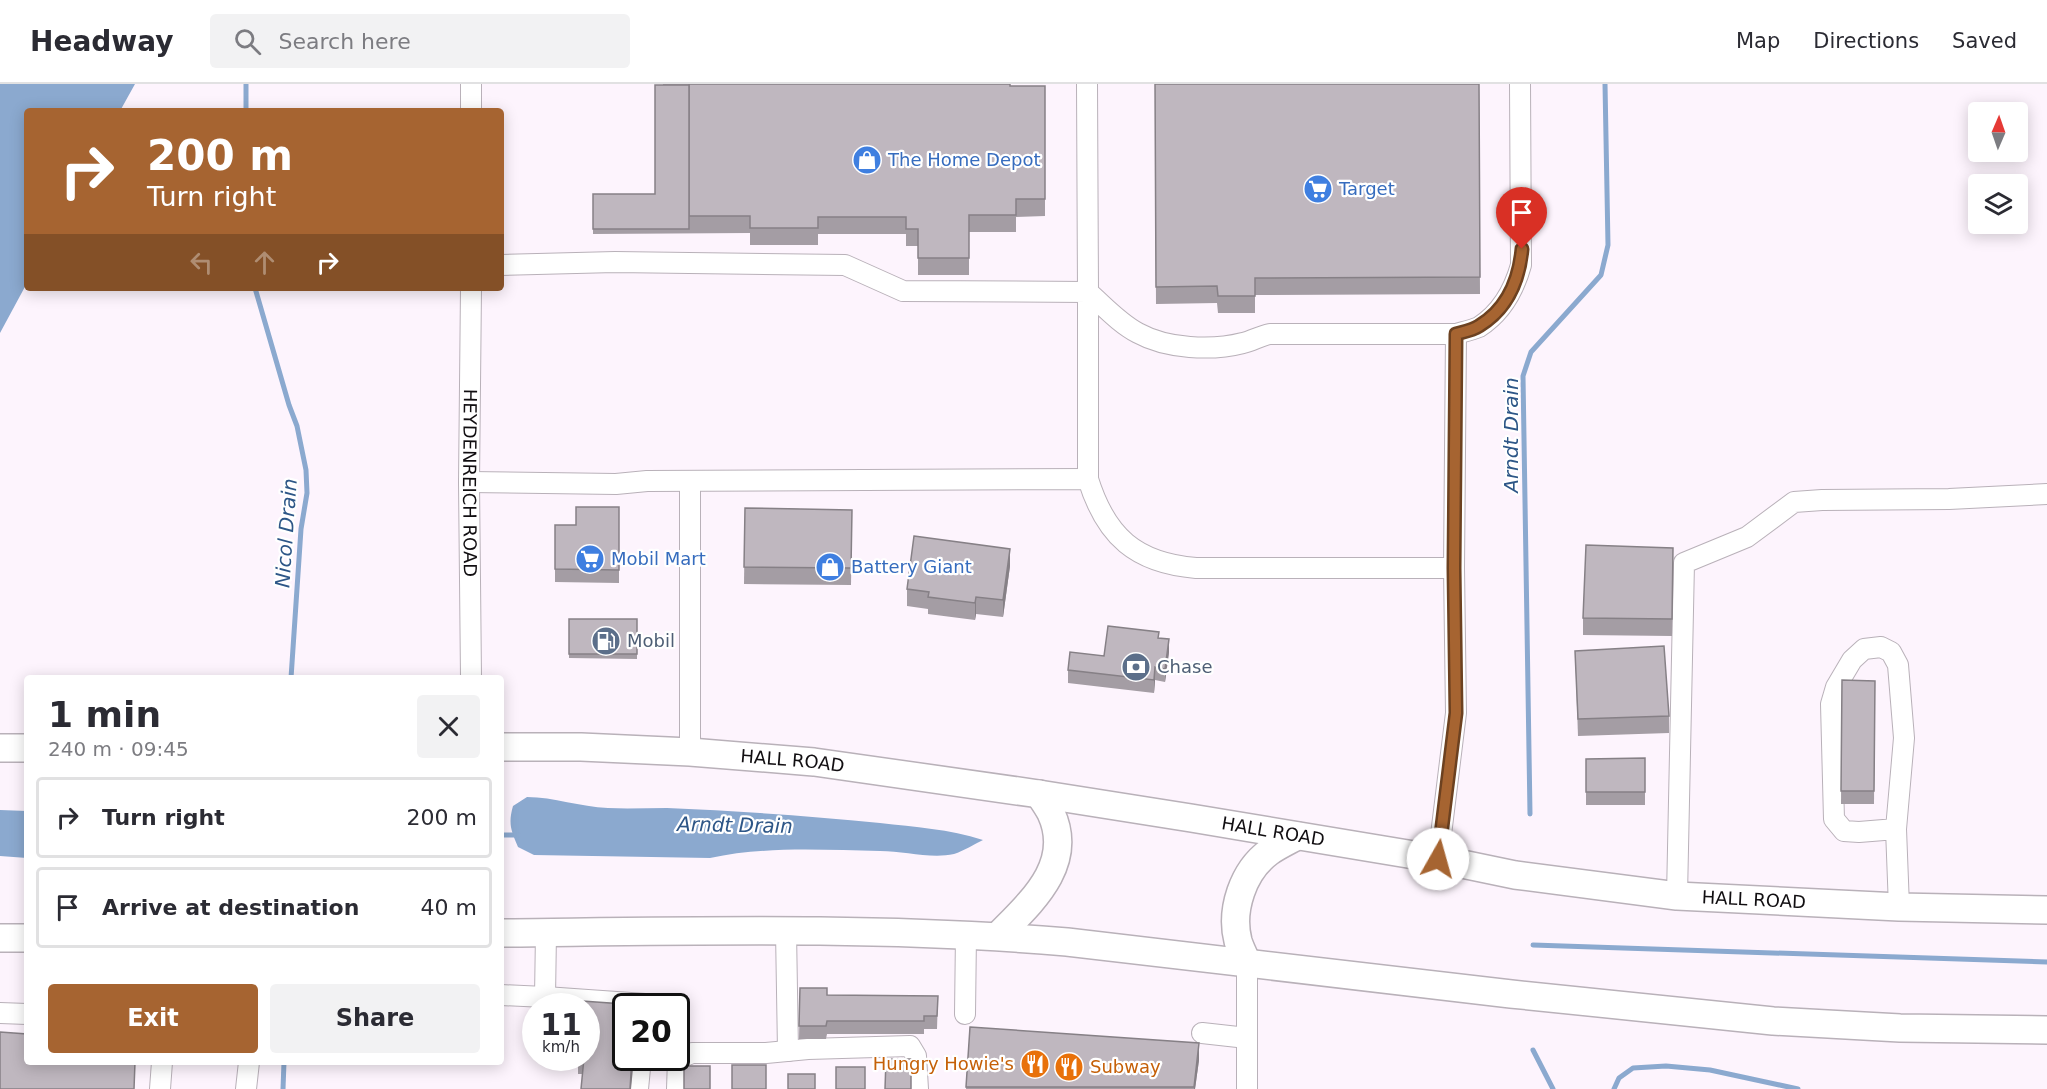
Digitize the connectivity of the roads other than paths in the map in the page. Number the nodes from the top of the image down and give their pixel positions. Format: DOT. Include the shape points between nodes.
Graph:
graph roads {
  1 [pos="471,84"];
  2 [pos="1087,84"];
  3 [pos="1520,84"];
  4 [pos="471,108"];
  5 [pos="504,265"];
  6 [pos="471,291"];
  7 [pos="1088,292"];
  8 [pos="1456,334"];
  9 [pos="1088,479"];
  10 [pos="690,481"];
  11 [pos="469,482"];
  12 [pos="2047,494"];
  13 [pos="1454,568"];
  14 [pos="471,675"];
  15 [pos="504,747"];
  16 [pos="0,748"];
  17 [pos="24,748"];
  18 [pos="690,752"];
  19 [pos="1039,794"];
  20 [pos="1896,829"];
  21 [pos="1297,836"];
  22 [pos="1438,859"];
  23 [pos="1677,896"];
  24 [pos="1899,907"];
  25 [pos="2047,910"];
  26 [pos="786,931"];
  27 [pos="504,933"];
  28 [pos="546,933"];
  29 [pos="966,934"];
  30 [pos="998,936"];
  31 [pos="0,938"];
  32 [pos="24,938"];
  33 [pos="1247,963"];
  34 [pos="545,993"];
  35 [pos="504,995"];
  36 [pos="522,995"];
  37 [pos="0,1012"];
  38 [pos="24,1014"];
  39 [pos="965,1014"];
  40 [pos="2047,1030"];
  41 [pos="1202,1033"];
  42 [pos="1247,1038"];
  43 [pos="788,1051"];
  44 [pos="162,1065"];
  45 [pos="249,1065"];
  46 [pos="640,1071"];
  47 [pos="160,1089"];
  48 [pos="246,1089"];
  49 [pos="638,1089"];
  50 [pos="677,1089"];
  51 [pos="918,1089"];
  52 [pos="1246,1089"];
  1 -- 4 [label="street"];
  2 -- 7 [label="street"];
  3 -- 8 [label="street" via="1522,249 1517,280 1498,310 1478,327"];
  5 -- 7 [label="street" via="845,265 903,291"];
  6 -- 11 [label="street, HEYDENREICH ROAD"];
  7 -- 8 [label="street" via="1138,333 1181,345 1220,346 1280,333"];
  7 -- 9 [label="street"];
  8 -- 13 [label="street"];
  9 -- 10 [label="street"];
  9 -- 13 [label="street" via="1094,499 1116,535 1137,553 1166,563 1197,568"];
  10 -- 11 [label="street"];
  10 -- 18 [label="street"];
  11 -- 14 [label="street, HEYDENREICH ROAD"];
  12 -- 23 [label="street" via="1794,502 1747,537 1684,563"];
  13 -- 22 [label="street" via="1456,713"];
  15 -- 18 [label="highway, HALL ROAD"];
  16 -- 17 [label="highway"];
  18 -- 19 [label="highway, HALL ROAD" via="814,762"];
  19 -- 21 [label="highway, HALL ROAD"];
  19 -- 30 [label="highway" via="1052,815 1056,834 1054,862 1038,894"];
  20 -- 20 [label="street" via="1904,738 1898,665 1891,652 1881,647 1864,649 1852,660 1831,704 1834,819 1844,831"];
  20 -- 24 [label="street"];
  21 -- 22 [label="highway, HALL ROAD"];
  21 -- 33 [label="highway" via="1269,852 1256,865 1240,894 1238,940"];
  22 -- 23 [label="highway, HALL ROAD" via="1515,875"];
  23 -- 24 [label="highway, HALL ROAD"];
  24 -- 25 [label="highway, HALL ROAD"];
  26 -- 28 [label="highway"];
  26 -- 29 [label="highway"];
  26 -- 43 [label="street"];
  27 -- 28 [label="highway"];
  28 -- 34 [label="street"];
  29 -- 30 [label="highway"];
  29 -- 39 [label="street"];
  30 -- 33 [label="highway"];
  31 -- 32 [label="highway"];
  33 -- 40 [label="highway" via="1773,1021"];
  33 -- 42 [label="street"];
  35 -- 36 [label="street"];
  37 -- 38 [label="street"];
  41 -- 42 [label="street"];
  42 -- 52 [label="street"];
  43 -- 50 [label="street" via="692,1053 678,1059"];
  43 -- 51 [label="street" via="910,1046 916,1056"];
  44 -- 47 [label="street"];
  45 -- 48 [label="street"];
  46 -- 49 [label="street"];
}
